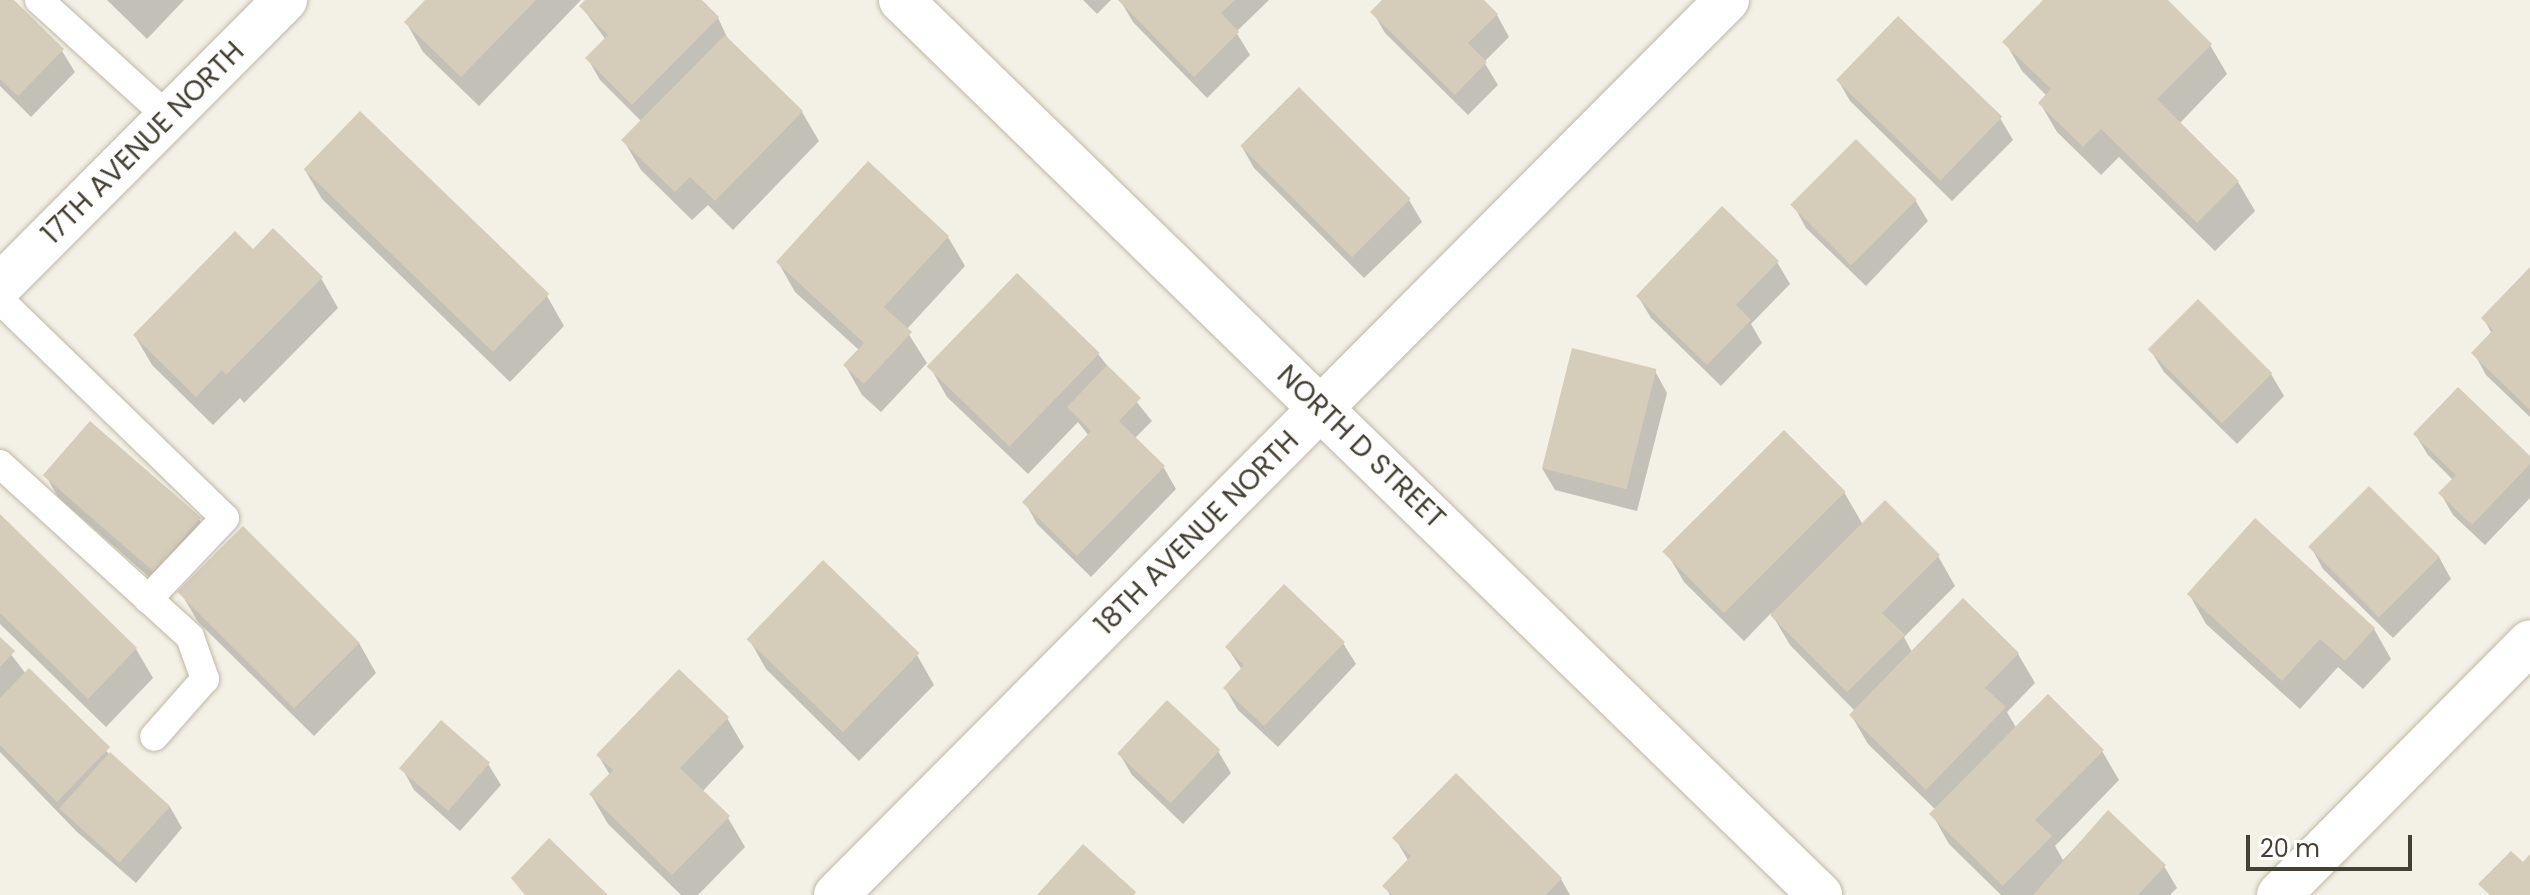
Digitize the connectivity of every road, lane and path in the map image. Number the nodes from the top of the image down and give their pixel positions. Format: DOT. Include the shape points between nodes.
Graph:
graph roads {
  1 [pos="39,0"];
  2 [pos="285,0"];
  3 [pos="901,0"];
  4 [pos="1727,0"];
  5 [pos="168,117"];
  6 [pos="0,286"];
  7 [pos="0,300"];
  8 [pos="1320,409"];
  9 [pos="0,464"];
  10 [pos="148,599"];
  11 [pos="2530,642"];
  12 [pos="154,737"];
  13 [pos="836,895"];
  14 [pos="1820,895"];
  15 [pos="2279,895"];
  1 -- 5 [label="lane"];
  2 -- 5 [label="street, 17TH AVENUE NORTH"];
  3 -- 8 [label="street, NORTH D STREET"];
  4 -- 8 [label="street, 18TH AVENUE NORTH"];
  5 -- 6 [label="street, 17TH AVENUE NORTH"];
  7 -- 10 [label="lane" via="225,518"];
  8 -- 13 [label="street, 18TH AVENUE NORTH"];
  8 -- 14 [label="street, NORTH D STREET"];
  9 -- 10 [label="lane"];
  10 -- 12 [label="lane" via="190,637 205,679"];
  11 -- 15 [label="street"];
}
